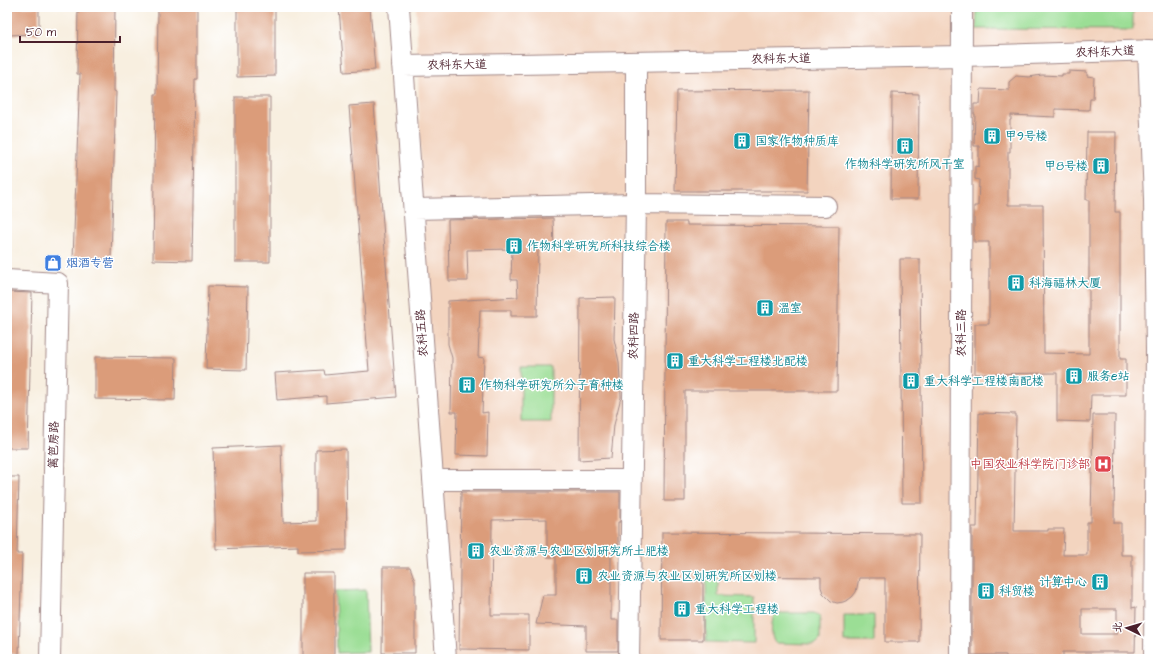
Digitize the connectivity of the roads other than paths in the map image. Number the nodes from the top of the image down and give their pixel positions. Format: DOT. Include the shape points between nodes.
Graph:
graph roads {
  1 [pos="399,7"];
  2 [pos="962,7"];
  3 [pos="1153,50"];
  4 [pos="962,56"];
  5 [pos="636,62"];
  6 [pos="404,66"];
  7 [pos="1156,199"];
  8 [pos="636,204"];
  9 [pos="826,206"];
  10 [pos="414,209"];
  11 [pos="7,280"];
  12 [pos="1157,349"];
  13 [pos="433,480"];
  14 [pos="631,480"];
  15 [pos="50,659"];
  16 [pos="446,659"];
  17 [pos="629,659"];
  18 [pos="960,659"];
  19 [pos="1154,659"];
  1 -- 6 [label="street, 农科五路"];
  2 -- 4 [label="street, 农科三路"];
  3 -- 4 [label="street, 农科东大道"];
  3 -- 7 [label="street"];
  4 -- 5 [label="street, 农科东大道"];
  4 -- 18 [label="street, 农科三路"];
  5 -- 6 [label="street, 农科东大道"];
  5 -- 8 [label="street, 农科四路"];
  6 -- 10 [label="street, 农科五路"];
  7 -- 12 [label="street"];
  8 -- 9 [label="street"];
  8 -- 10 [label="street"];
  8 -- 14 [label="street, 农科四路"];
  10 -- 13 [label="street, 农科五路"];
  11 -- 15 [label="street, 篱笆房路" via="58,283"];
  12 -- 19 [label="street"];
  13 -- 14 [label="street"];
  13 -- 16 [label="street, 农科五路"];
  14 -- 17 [label="street, 农科四路"];
}
